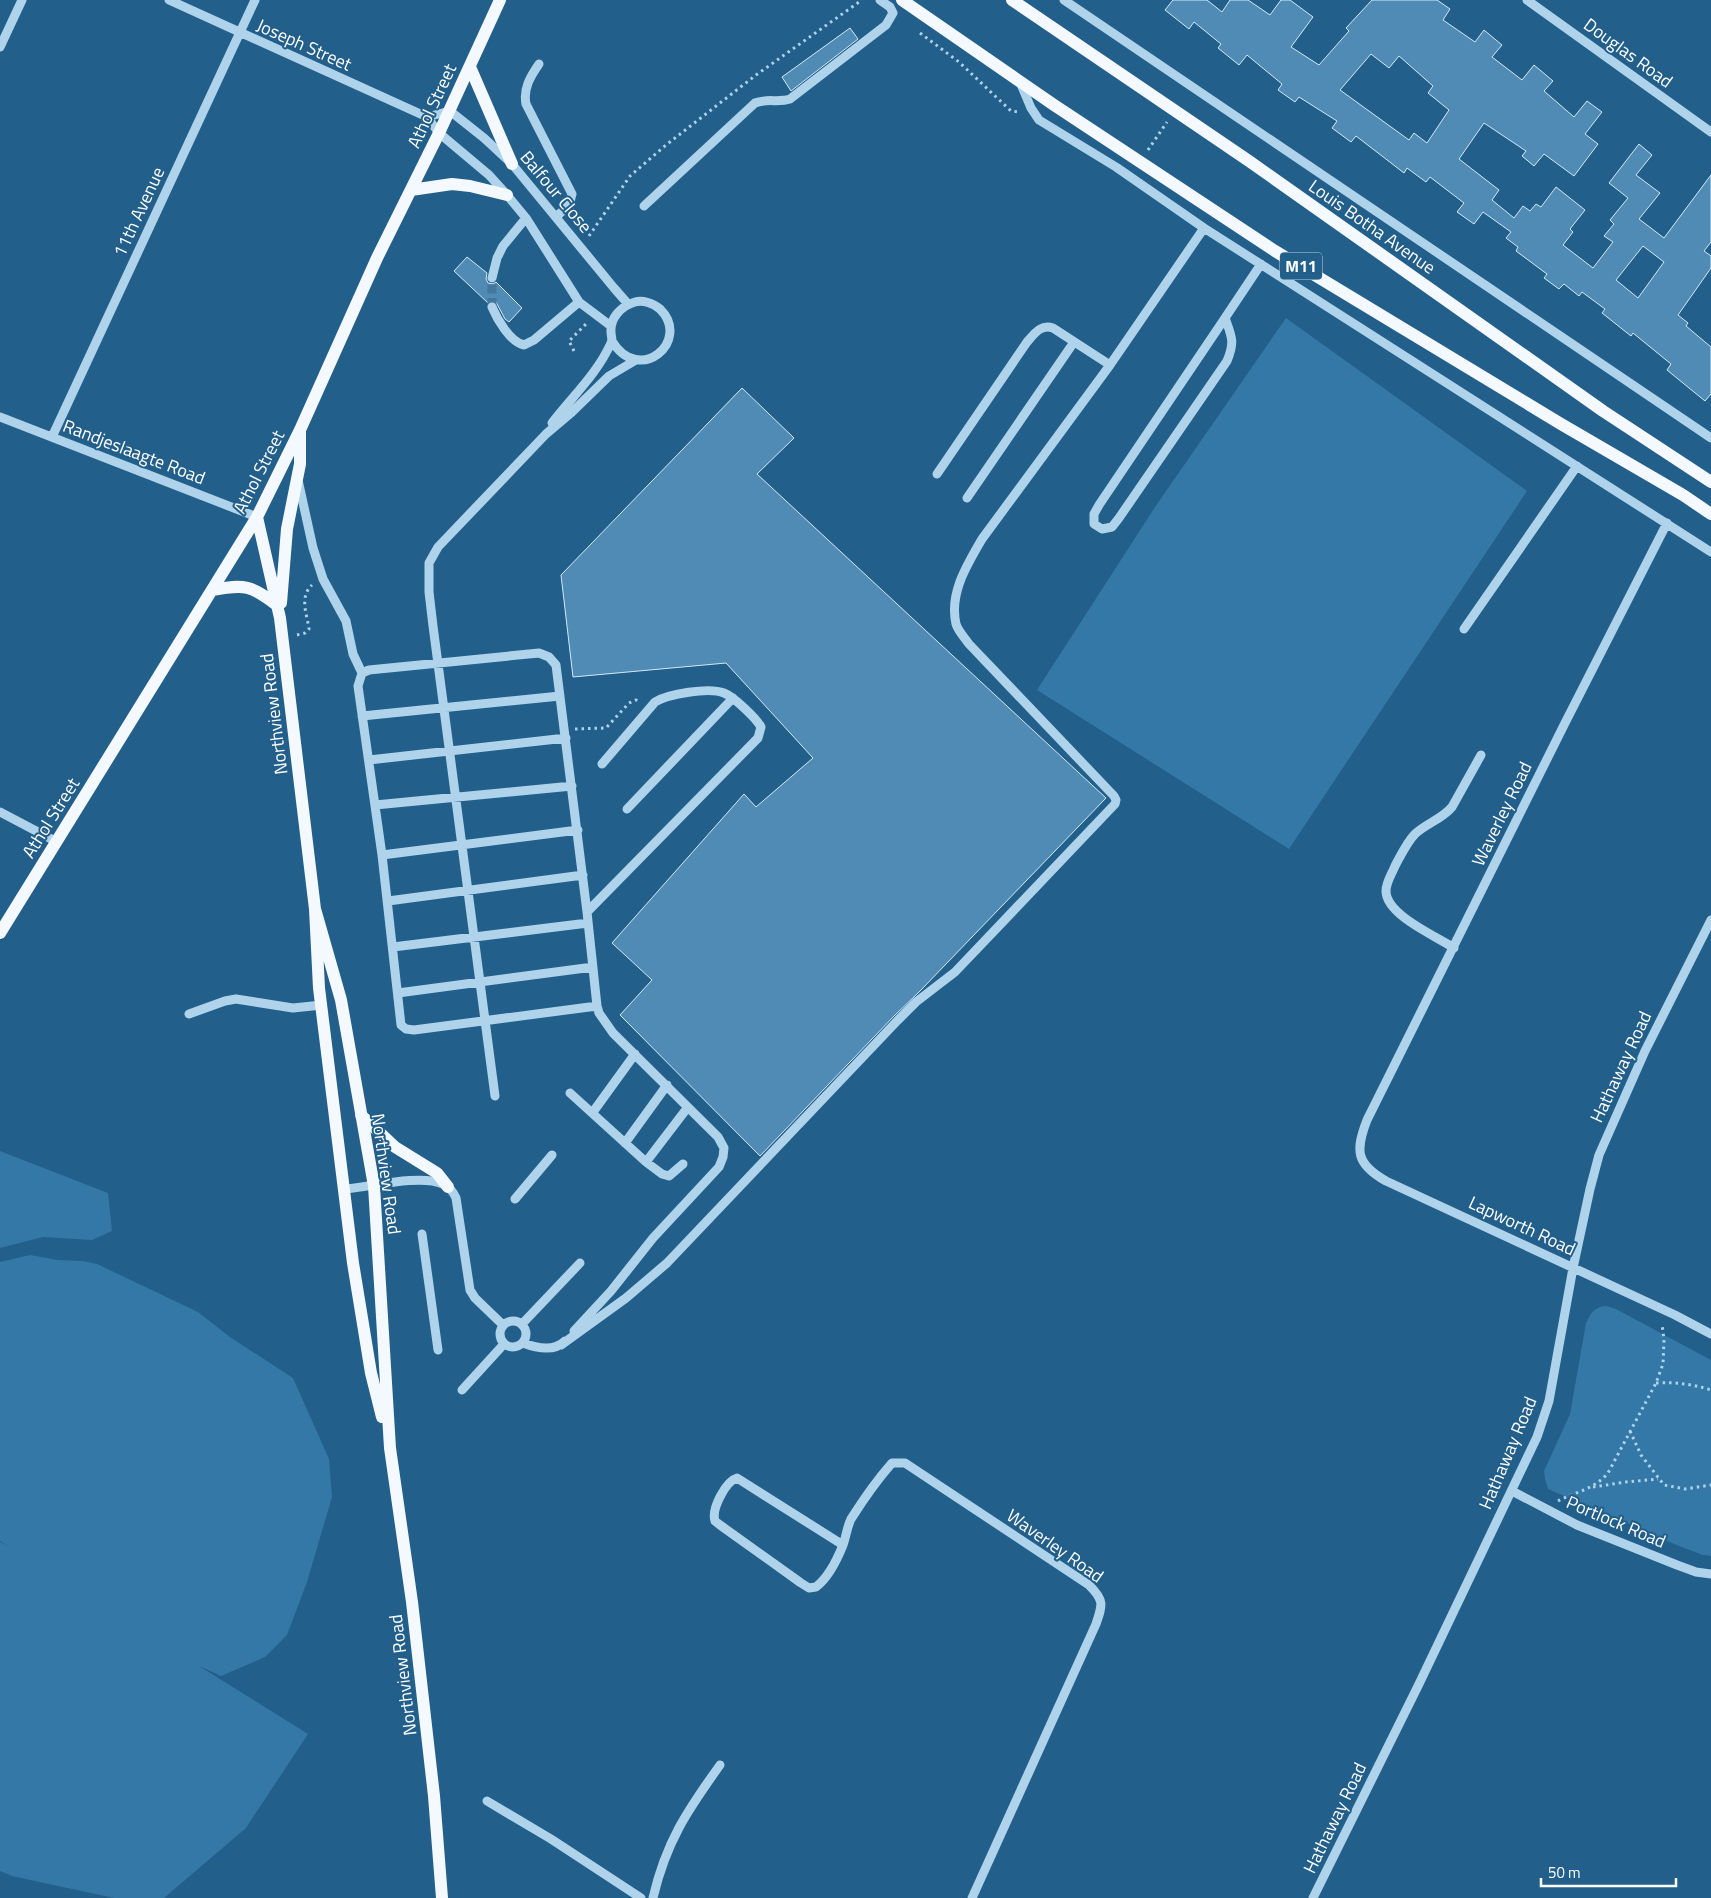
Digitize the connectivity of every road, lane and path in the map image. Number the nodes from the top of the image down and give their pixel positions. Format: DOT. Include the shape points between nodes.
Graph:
graph roads {
  1 [pos="22,0"];
  2 [pos="169,0"];
  3 [pos="255,0"];
  4 [pos="500,0"];
  5 [pos="862,0"];
  6 [pos="880,0"];
  7 [pos="902,0"];
  8 [pos="1012,0"];
  9 [pos="1064,0"];
  10 [pos="1526,0"];
  11 [pos="916,30"];
  12 [pos="240,34"];
  13 [pos="0,47"];
  14 [pos="539,64"];
  15 [pos="470,67"];
  16 [pos="1020,81"];
  17 [pos="1031,108"];
  18 [pos="450,111"];
  19 [pos="1175,111"];
  20 [pos="427,117"];
  21 [pos="1711,132"];
  22 [pos="439,133"];
  23 [pos="1140,162"];
  24 [pos="512,164"];
  25 [pos="411,190"];
  26 [pos="507,195"];
  27 [pos="644,206"];
  28 [pos="556,217"];
  29 [pos="526,218"];
  30 [pos="1204,228"];
  31 [pos="581,247"];
  32 [pos="1261,264"];
  33 [pos="492,278"];
  34 [pos="580,302"];
  35 [pos="628,304"];
  36 [pos="492,307"];
  37 [pos="596,315"];
  38 [pos="1225,318"];
  39 [pos="611,326"];
  40 [pos="612,341"];
  41 [pos="1074,342"];
  42 [pos="574,351"];
  43 [pos="636,360"];
  44 [pos="1110,365"];
  45 [pos="0,417"];
  46 [pos="300,430"];
  47 [pos="546,434"];
  48 [pos="52,437"];
  49 [pos="1711,438"];
  50 [pos="1578,466"];
  51 [pos="937,474"];
  52 [pos="297,477"];
  53 [pos="1711,482"];
  54 [pos="967,498"];
  55 [pos="1711,514"];
  56 [pos="257,517"];
  57 [pos="1667,523"];
  58 [pos="1711,552"];
  59 [pos="323,579"];
  60 [pos="212,590"];
  61 [pos="279,612"];
  62 [pos="1464,630"];
  63 [pos="283,638"];
  64 [pos="362,673"];
  65 [pos="560,696"];
  66 [pos="733,698"];
  67 [pos="650,708"];
  68 [pos="362,716"];
  69 [pos="565,733"];
  70 [pos="1481,755"];
  71 [pos="369,760"];
  72 [pos="602,764"];
  73 [pos="572,786"];
  74 [pos="375,804"];
  75 [pos="627,809"];
  76 [pos="0,812"];
  77 [pos="578,830"];
  78 [pos="57,842"];
  79 [pos="382,855"];
  80 [pos="583,875"];
  81 [pos="388,901"];
  82 [pos="315,909"];
  83 [pos="587,912"];
  84 [pos="1711,920"];
  85 [pos="588,923"];
  86 [pos="0,933"];
  87 [pos="1703,937"];
  88 [pos="1711,942"];
  89 [pos="393,947"];
  90 [pos="1454,948"];
  91 [pos="593,967"];
  92 [pos="398,993"];
  93 [pos="322,1005"];
  94 [pos="597,1006"];
  95 [pos="189,1014"];
  96 [pos="635,1054"];
  97 [pos="667,1085"];
  98 [pos="570,1093"];
  99 [pos="495,1096"];
  100 [pos="688,1107"];
  101 [pos="592,1112"];
  102 [pos="361,1114"];
  103 [pos="1367,1120"];
  104 [pos="625,1143"];
  105 [pos="552,1155"];
  106 [pos="646,1162"];
  107 [pos="682,1164"];
  108 [pos="374,1186"];
  109 [pos="448,1187"];
  110 [pos="345,1190"];
  111 [pos="515,1199"];
  112 [pos="422,1234"];
  113 [pos="580,1263"];
  114 [pos="1573,1268"];
  115 [pos="1660,1308"];
  116 [pos="522,1324"];
  117 [pos="503,1325"];
  118 [pos="1711,1334"];
  119 [pos="523,1343"];
  120 [pos="504,1344"];
  121 [pos="561,1345"];
  122 [pos="438,1350"];
  123 [pos="1656,1384"];
  124 [pos="462,1390"];
  125 [pos="1711,1390"];
  126 [pos="1630,1431"];
  127 [pos="390,1448"];
  128 [pos="1658,1479"];
  129 [pos="1711,1485"];
  130 [pos="1590,1488"];
  131 [pos="1512,1491"];
  132 [pos="1544,1508"];
  133 [pos="843,1545"];
  134 [pos="1711,1574"];
  135 [pos="720,1765"];
  136 [pos="487,1801"];
  137 [pos="442,1898"];
  138 [pos="641,1898"];
  139 [pos="653,1898"];
  140 [pos="972,1898"];
  141 [pos="1313,1898"];
  1 -- 13 [label="street"];
  2 -- 12 [label="street, Joseph Street"];
  3 -- 12 [label="street, 11th Avenue"];
  4 -- 15 [label="main road, Athol Street"];
  5 -- 31 [label="path" via="756,76 630,176"];
  6 -- 27 [label="street" via="890,6 893,13 886,25 790,99 755,103"];
  7 -- 16 [label="main road, M11"];
  8 -- 19 [label="main road, Louis Botha Avenue"];
  9 -- 49 [label="street, Louis Botha Avenue"];
  10 -- 21 [label="street, Douglas Road"];
  11 -- 17 [label="path" via="959,62 1011,111"];
  12 -- 20 [label="street, Joseph Street"];
  12 -- 48 [label="street, 11th Avenue"];
  14 -- 28 [label="street" via="524,94 526,104 572,194 569,205"];
  15 -- 18 [label="main road, Athol Street"];
  15 -- 24 [label="main road"];
  16 -- 17 [label="street"];
  16 -- 23 [label="main road, M11"];
  17 -- 30 [label="street" via="1039,120 1116,166"];
  18 -- 20 [label="street"];
  18 -- 22 [label="main road, Athol Street"];
  18 -- 24 [label="street, Balfour Close"];
  19 -- 23 [label="path"];
  19 -- 53 [label="main road, Louis Botha Avenue" via="1603,411"];
  20 -- 22 [label="street, Joseph Street"];
  22 -- 25 [label="main road, Athol Street"];
  22 -- 26 [label="street"];
  23 -- 55 [label="main road, M11" via="1275,251 1683,494"];
  24 -- 28 [label="street, Balfour Close"];
  25 -- 26 [label="main road" via="452,184"];
  25 -- 46 [label="main road, Athol Street"];
  26 -- 29 [label="street"];
  28 -- 31 [label="street, Balfour Close"];
  29 -- 33 [label="street" via="503,246"];
  29 -- 34 [label="street"];
  30 -- 32 [label="street"];
  30 -- 44 [label="street"];
  31 -- 35 [label="street, Balfour Close"];
  32 -- 38 [label="street"];
  32 -- 50 [label="street"];
  34 -- 36 [label="street" via="524,345 514,340 497,320"];
  34 -- 37 [label="street"];
  35 -- 39 [label="street" via="614,317"];
  35 -- 43 [label="street" via="648,302 657,306 664,313 670,332 663,350 656,356"];
  37 -- 39 [label="street"];
  37 -- 42 [label="path" via="569,341"];
  38 -- 38 [label="street" via="1233,339 1227,361 1119,518 1112,527 1102,529 1094,524 1098,505"];
  39 -- 40 [label="street"];
  40 -- 43 [label="street" via="626,357"];
  40 -- 47 [label="street" via="587,383"];
  41 -- 44 [label="street"];
  41 -- 51 [label="street" via="1053,328 1038,330"];
  41 -- 54 [label="street"];
  43 -- 47 [label="street" via="609,376"];
  44 -- 121 [label="street" via="982,539 964,569 954,602 956,626 969,644 1114,796 1115,804 955,972 898,1020 667,1263 626,1298"];
  45 -- 48 [label="street, Randjeslaagte Road"];
  46 -- 52 [label="main road"];
  46 -- 56 [label="main road, Athol Street"];
  47 -- 99 [label="street" via="438,547 429,563 433,626"];
  48 -- 56 [label="street, Randjeslaagte Road"];
  50 -- 57 [label="street"];
  50 -- 62 [label="street"];
  52 -- 59 [label="street"];
  52 -- 61 [label="main road" via="287,529"];
  56 -- 60 [label="main road, Athol Street"];
  56 -- 61 [label="main road, Northview Road"];
  57 -- 58 [label="street"];
  57 -- 90 [label="street, Waverley Road"];
  59 -- 63 [label="path" via="306,592 304,600 309,630"];
  59 -- 64 [label="street" via="346,621 353,654"];
  60 -- 61 [label="main road" via="248,587 260,592"];
  60 -- 78 [label="main road, Athol Street"];
  61 -- 63 [label="main road, Northview Road"];
  63 -- 82 [label="main road, Northview Road"];
  64 -- 65 [label="street" via="539,653 556,665"];
  64 -- 68 [label="street" via="358,686"];
  65 -- 68 [label="street"];
  65 -- 69 [label="street"];
  66 -- 67 [label="street" via="723,692 693,692 662,698"];
  66 -- 75 [label="street"];
  66 -- 83 [label="street" via="759,724 761,733 758,738"];
  67 -- 69 [label="path" via="636,700 629,703 606,728"];
  67 -- 72 [label="street"];
  68 -- 71 [label="street"];
  69 -- 71 [label="street"];
  69 -- 73 [label="street"];
  70 -- 90 [label="street" via="1452,807 1412,837 1386,891 1388,902 1398,913"];
  71 -- 74 [label="street"];
  73 -- 74 [label="street"];
  73 -- 77 [label="street"];
  74 -- 79 [label="street"];
  76 -- 78 [label="street"];
  77 -- 79 [label="street"];
  77 -- 80 [label="street"];
  78 -- 86 [label="main road, Athol Street"];
  79 -- 81 [label="street"];
  80 -- 81 [label="street"];
  80 -- 83 [label="street"];
  81 -- 89 [label="street"];
  82 -- 93 [label="main road, Northview Road"];
  82 -- 102 [label="main road, Northview Road" via="341,1000"];
  83 -- 85 [label="street"];
  84 -- 87 [label="street, Hathaway Road"];
  85 -- 89 [label="street"];
  85 -- 91 [label="street"];
  87 -- 88 [label="street"];
  87 -- 114 [label="street, Hathaway Road" via="1645,1051 1599,1155"];
  89 -- 92 [label="street"];
  90 -- 103 [label="street, Waverley Road"];
  91 -- 92 [label="street"];
  91 -- 94 [label="street"];
  92 -- 94 [label="street" via="401,1025 414,1030"];
  93 -- 95 [label="street" via="293,1008 236,999"];
  93 -- 110 [label="main road, Northview Road"];
  94 -- 96 [label="street" via="613,1033"];
  96 -- 97 [label="street"];
  96 -- 101 [label="street"];
  97 -- 100 [label="street"];
  97 -- 104 [label="street"];
  98 -- 101 [label="street"];
  100 -- 106 [label="street"];
  100 -- 121 [label="street" via="718,1137 724,1148 719,1167"];
  101 -- 104 [label="street"];
  102 -- 108 [label="main road, Northview Road"];
  102 -- 109 [label="main road" via="395,1147 438,1173"];
  103 -- 114 [label="street, Lapworth Road" via="1359,1152 1361,1160 1375,1175"];
  104 -- 106 [label="street"];
  105 -- 111 [label="street"];
  106 -- 107 [label="street" via="669,1176"];
  108 -- 109 [label="street" via="420,1180"];
  108 -- 110 [label="street"];
  108 -- 127 [label="main road, Northview Road"];
  109 -- 117 [label="street" via="456,1198 470,1290 474,1298"];
  110 -- 127 [label="main road, Northview Road" via="371,1373"];
  112 -- 122 [label="street"];
  113 -- 116 [label="street"];
  114 -- 115 [label="street, Lapworth Road"];
  114 -- 131 [label="street, Hathaway Road" via="1547,1408"];
  115 -- 118 [label="street, Lapworth Road"];
  115 -- 123 [label="path" via="1663,1364"];
  116 -- 117 [label="street" via="516,1321"];
  116 -- 119 [label="street" via="526,1330"];
  117 -- 120 [label="street" via="500,1338"];
  119 -- 120 [label="street" via="517,1347"];
  119 -- 121 [label="street" via="534,1348"];
  120 -- 124 [label="street"];
  123 -- 125 [label="path" via="1675,1382"];
  123 -- 126 [label="path"];
  126 -- 128 [label="path" via="1641,1455"];
  126 -- 130 [label="path" via="1608,1473"];
  127 -- 137 [label="main road, Northview Road" via="412,1602"];
  128 -- 129 [label="path" via="1670,1488"];
  128 -- 130 [label="path"];
  130 -- 132 [label="path"];
  131 -- 132 [label="street, Portlock Road"];
  131 -- 141 [label="street, Hathaway Road"];
  132 -- 134 [label="street, Portlock Road" via="1656,1557 1696,1572"];
  133 -- 133 [label="street, Waverley Road" via="828,1575 813,1588 801,1583 715,1520 714,1509 728,1485 734,1479 742,1480"];
  133 -- 140 [label="street, Waverley Road" via="851,1520 885,1470 892,1463 905,1463 1100,1595 1102,1602 1096,1624"];
  135 -- 139 [label="street" via="673,1836"];
  136 -- 138 [label="street"];
}
